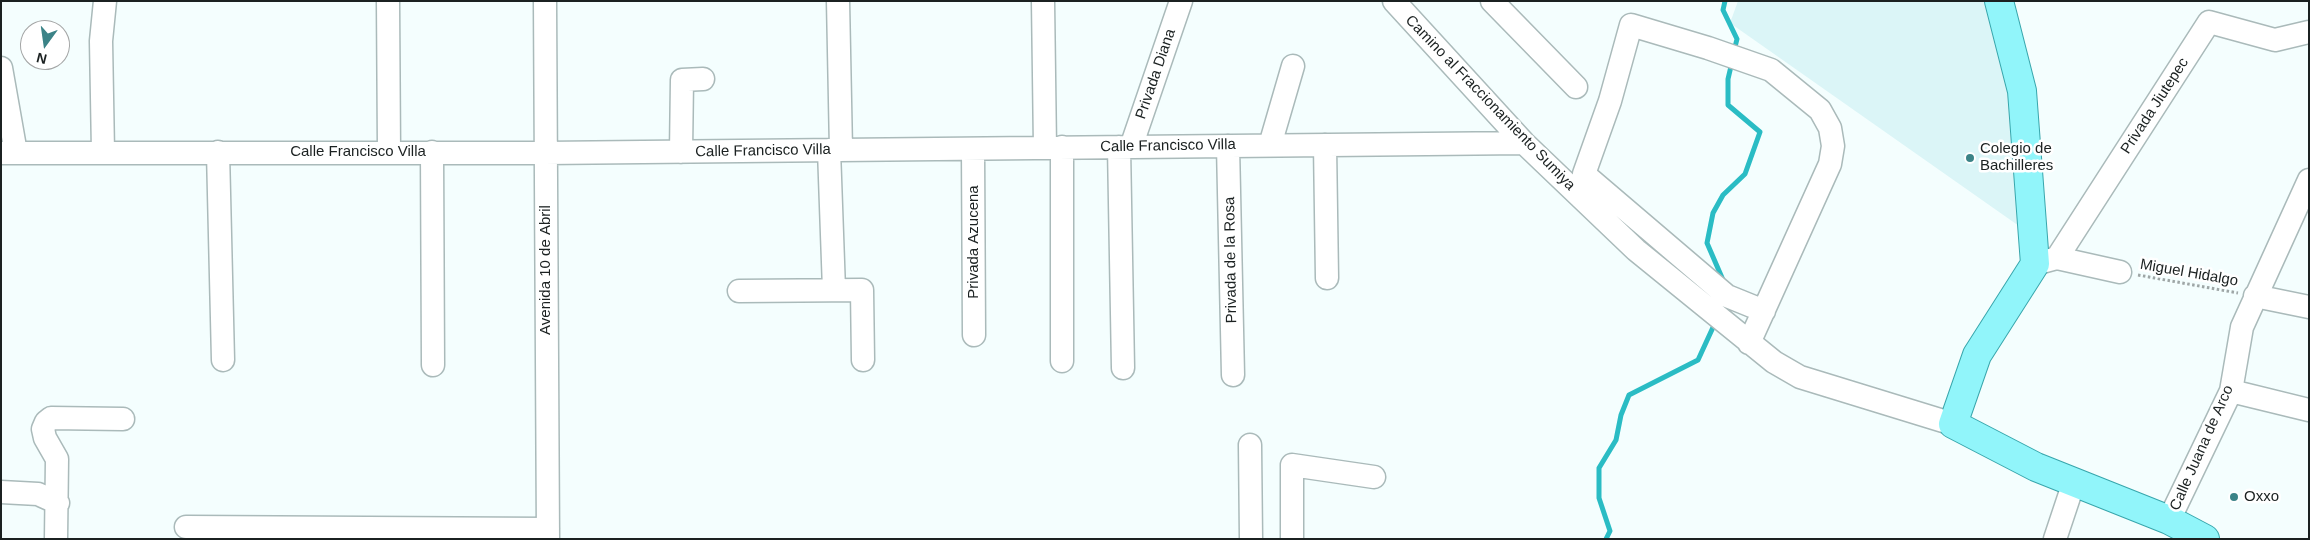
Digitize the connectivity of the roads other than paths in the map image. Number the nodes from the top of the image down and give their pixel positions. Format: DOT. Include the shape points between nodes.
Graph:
graph roads {
  1 [pos="104,1"];
  2 [pos="388,1"];
  3 [pos="545,1"];
  4 [pos="838,1"];
  5 [pos="1043,1"];
  6 [pos="1181,1"];
  7 [pos="1394,1"];
  8 [pos="1492,1"];
  9 [pos="1999,1"];
  10 [pos="2309,32"];
  11 [pos="1293,66"];
  12 [pos="1,68"];
  13 [pos="703,79"];
  14 [pos="1576,87"];
  15 [pos="1524,143"];
  16 [pos="1270,145"];
  17 [pos="1325,145"];
  18 [pos="1228,146"];
  19 [pos="1125,147"];
  20 [pos="1054,148"];
  21 [pos="973,149"];
  22 [pos="835,150"];
  23 [pos="103,152"];
  24 [pos="218,152"];
  25 [pos="389,152"];
  26 [pos="432,152"];
  27 [pos="681,152"];
  28 [pos="9,153"];
  29 [pos="545,153"];
  30 [pos="2309,180"];
  31 [pos="2046,261"];
  32 [pos="2120,272"];
  33 [pos="1327,278"];
  34 [pos="834,290"];
  35 [pos="739,291"];
  36 [pos="2255,296"];
  37 [pos="2309,307"];
  38 [pos="1764,311"];
  39 [pos="974,334"];
  40 [pos="1749,343"];
  41 [pos="222,360"];
  42 [pos="863,360"];
  43 [pos="1062,362"];
  44 [pos="433,365"];
  45 [pos="1123,368"];
  46 [pos="1233,375"];
  47 [pos="2231,390"];
  48 [pos="2309,410"];
  49 [pos="123,419"];
  50 [pos="1953,424"];
  51 [pos="1250,445"];
  52 [pos="1374,477"];
  53 [pos="2074,482"];
  54 [pos="1,492"];
  55 [pos="58,503"];
  56 [pos="2169,520"];
  57 [pos="186,527"];
  58 [pos="548,534"];
  59 [pos="56,539"];
  60 [pos="1252,539"];
  61 [pos="1292,539"];
  62 [pos="2055,539"];
  63 [pos="2205,539"];
  1 -- 23 [label="street" via="101,41"];
  2 -- 25 [label="street"];
  3 -- 29 [label="street, Avenida 10 de Abril"];
  4 -- 22 [label="street"];
  5 -- 20 [label="street"];
  6 -- 19 [label="street, Privada Diana"];
  7 -- 15 [label="street, Camino al Fraccionamiento Sumiya"];
  8 -- 14 [label="street"];
  9 -- 31 [label="main road" via="2022,91"];
  10 -- 31 [label="street, Privada Jiutepec" via="2275,40 2209,22"];
  11 -- 16 [label="street"];
  12 -- 28 [label="street"];
  13 -- 27 [label="street" via="682,80"];
  15 -- 17 [label="street, Calle Francisco Villa"];
  15 -- 40 [label="street, Camino al Fraccionamiento Sumiya" via="1636,250"];
  16 -- 17 [label="street, Calle Francisco Villa"];
  16 -- 18 [label="street, Calle Francisco Villa"];
  17 -- 33 [label="street"];
  18 -- 19 [label="street, Calle Francisco Villa"];
  18 -- 46 [label="street, Privada de la Rosa"];
  19 -- 20 [label="street, Calle Francisco Villa"];
  19 -- 45 [label="street, Privada Diana"];
  20 -- 21 [label="street, Calle Francisco Villa"];
  20 -- 43 [label="street"];
  21 -- 22 [label="street, Calle Francisco Villa"];
  21 -- 39 [label="street, Privada Azucena"];
  22 -- 27 [label="street, Calle Francisco Villa"];
  22 -- 34 [label="street"];
  23 -- 24 [label="street, Calle Francisco Villa"];
  23 -- 28 [label="street, Calle Francisco Villa"];
  24 -- 25 [label="street, Calle Francisco Villa"];
  24 -- 41 [label="street"];
  25 -- 26 [label="street, Calle Francisco Villa"];
  26 -- 29 [label="street, Calle Francisco Villa"];
  26 -- 44 [label="street"];
  27 -- 29 [label="street, Calle Francisco Villa"];
  29 -- 58 [label="street, Avenida 10 de Abril"];
  30 -- 36 [label="street, Calle Juana de Arco"];
  31 -- 32 [label="street"];
  31 -- 50 [label="main road" via="1978,355"];
  34 -- 35 [label="street"];
  34 -- 42 [label="street" via="862,290"];
  36 -- 37 [label="street"];
  36 -- 47 [label="street, Calle Juana de Arco" via="2242,327"];
  38 -- 38 [label="street" via="1727,296 1584,174 1610,101 1631,25 1771,70 1820,110 1830,128 1833,146 1830,164"];
  38 -- 40 [label="street"];
  40 -- 50 [label="street, Camino al Fraccionamiento Sumiya" via="1800,377"];
  47 -- 48 [label="street"];
  47 -- 56 [label="street, Calle Juana de Arco"];
  49 -- 55 [label="street" via="50,418 46,422 43,429 45,438 57,459"];
  50 -- 53 [label="main road, Camino al Fraccionamiento Sumiya" via="2036,467"];
  51 -- 60 [label="street"];
  52 -- 61 [label="street" via="1292,465"];
  53 -- 56 [label="main road, Camino al Fraccionamiento Sumiya"];
  53 -- 62 [label="street"];
  54 -- 55 [label="street" via="38,494"];
  55 -- 59 [label="street"];
  56 -- 63 [label="main road, Camino al Fraccionamiento Sumiya"];
  57 -- 58 [label="street"];
}
